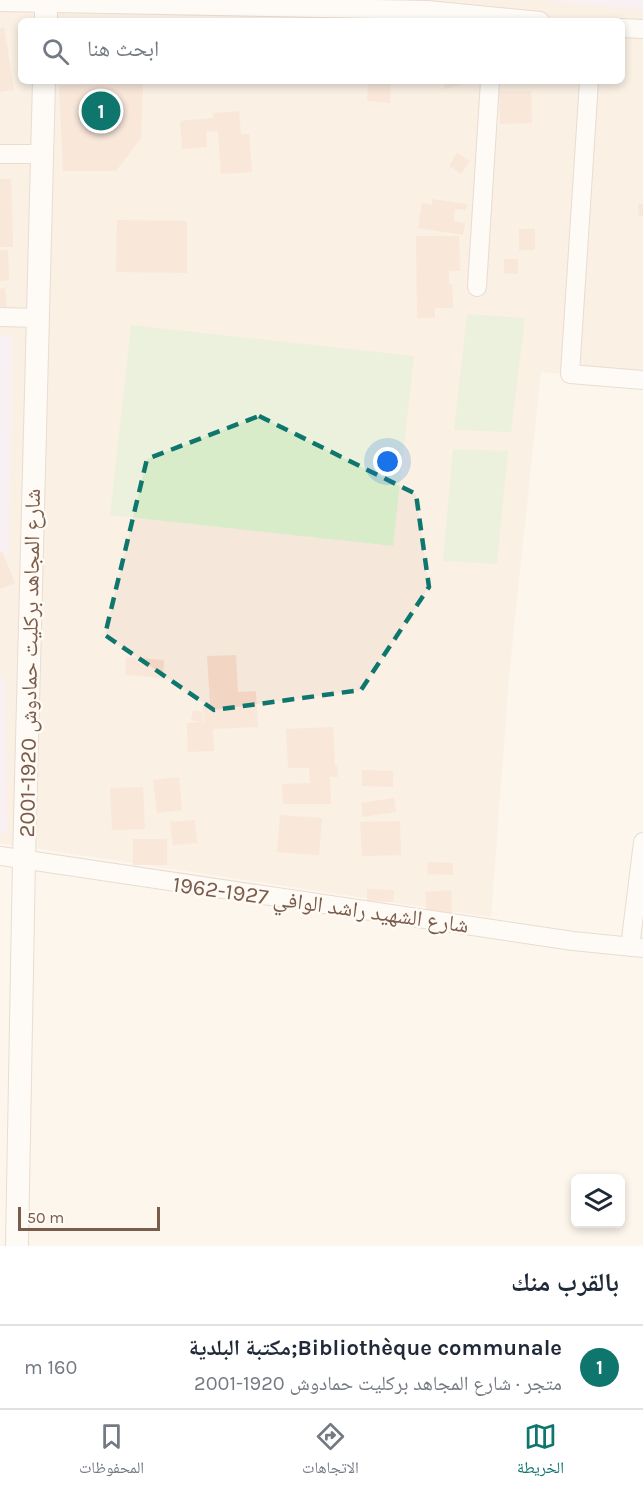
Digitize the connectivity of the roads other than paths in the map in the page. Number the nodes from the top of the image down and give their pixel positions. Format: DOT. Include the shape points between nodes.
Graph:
graph roads {
  1 [pos="0,2"];
  2 [pos="427,5"];
  3 [pos="46,8"];
  4 [pos="489,18"];
  5 [pos="625,28"];
  6 [pos="643,29"];
  7 [pos="44,84"];
  8 [pos="490,84"];
  9 [pos="589,84"];
  10 [pos="0,154"];
  11 [pos="42,154"];
  12 [pos="477,287"];
  13 [pos="0,317"];
  14 [pos="38,318"];
  15 [pos="643,380"];
  16 [pos="643,842"];
  17 [pos="0,856"];
  18 [pos="24,858"];
  19 [pos="636,948"];
  20 [pos="17,1246"];
  1 -- 3 [label="street"];
  2 -- 3 [label="street"];
  2 -- 4 [label="street"];
  5 -- 6 [label="street"];
  7 -- 11 [label="street, شارع المجاهد بركليت حمادوش 1920-2001"];
  8 -- 12 [label="street"];
  9 -- 15 [label="street" via="570,374"];
  10 -- 11 [label="street"];
  11 -- 14 [label="street, شارع المجاهد بركليت حمادوش 1920-2001"];
  13 -- 14 [label="street"];
  14 -- 18 [label="street, شارع المجاهد بركليت حمادوش 1920-2001"];
  16 -- 19 [label="street"];
  17 -- 18 [label="street, شارع الشهيد راشد الوافي 1927-1962"];
  18 -- 19 [label="street, شارع الشهيد راشد الوافي 1927-1962"];
  18 -- 20 [label="street, شارع المجاهد بركليت حمادوش 1920-2001"];
}
